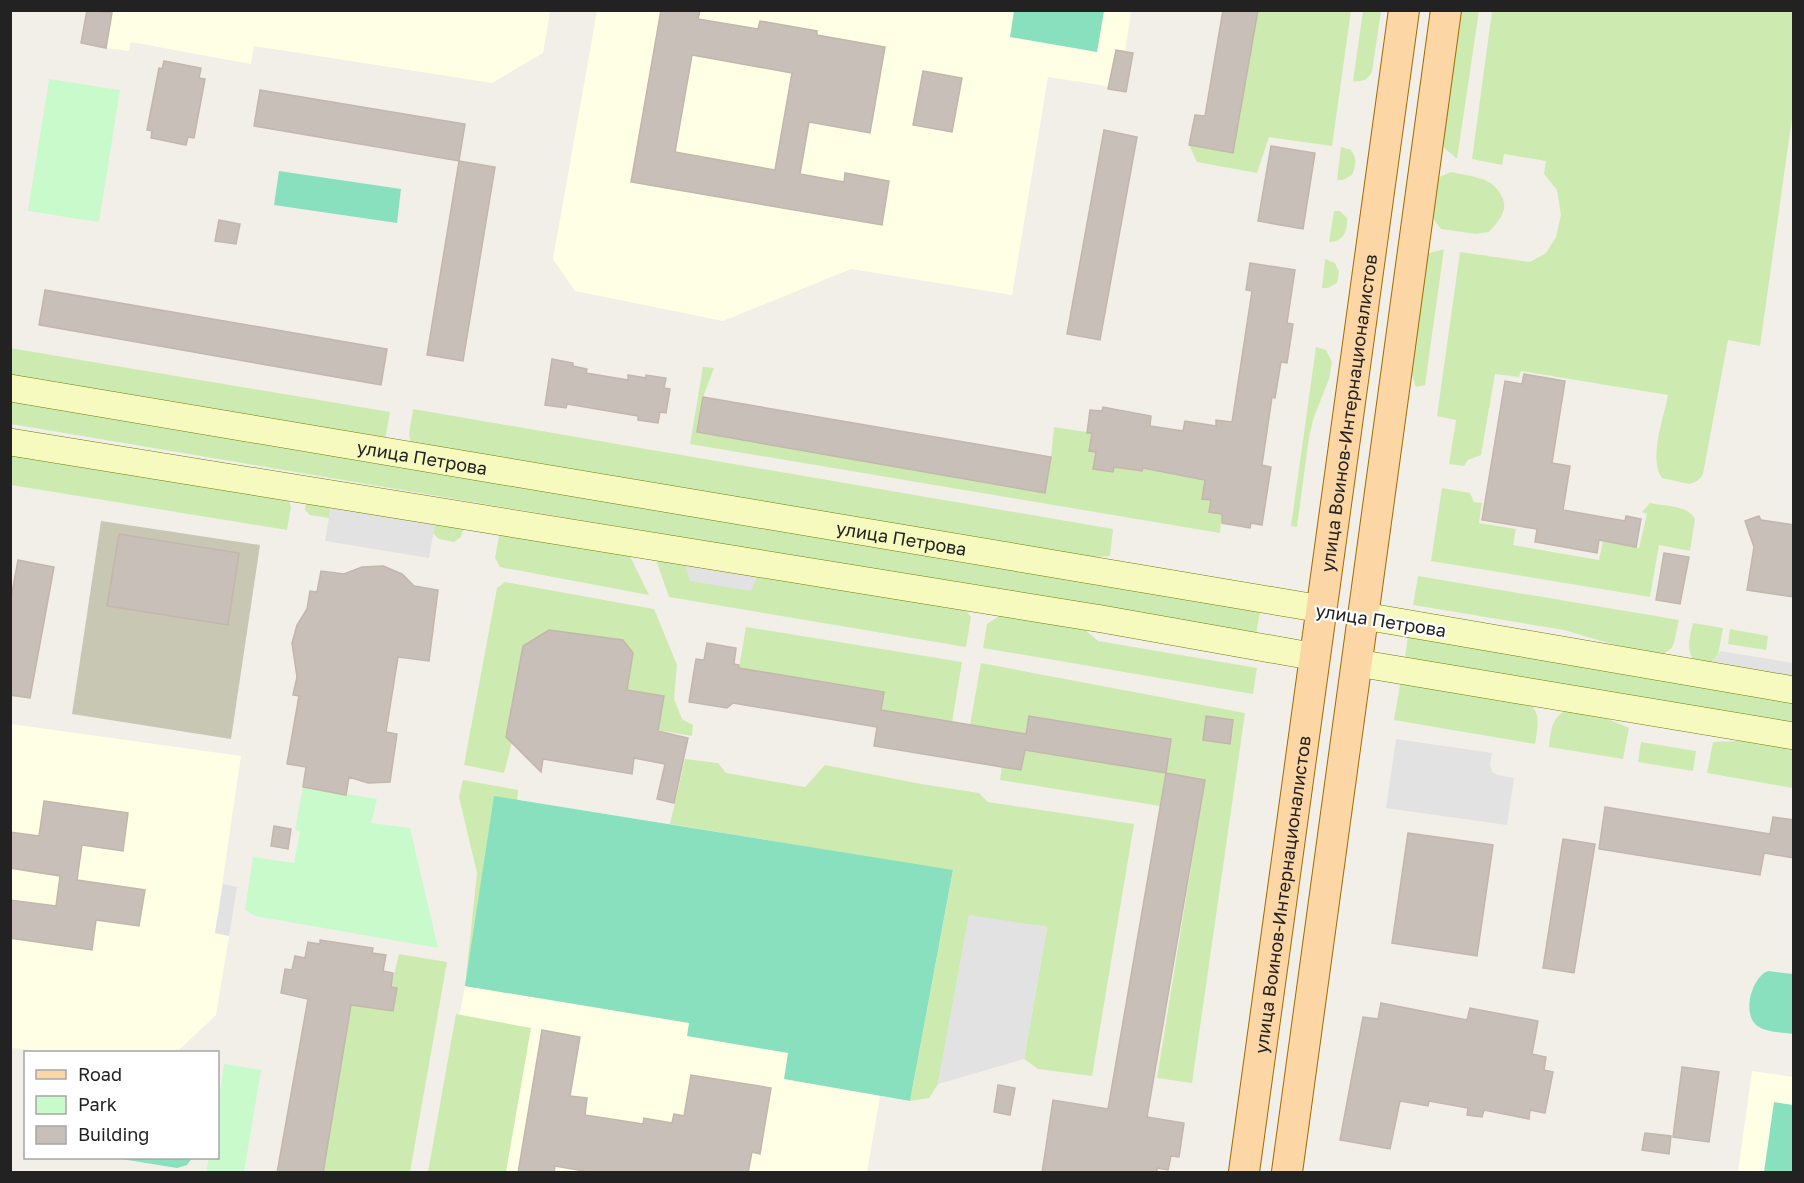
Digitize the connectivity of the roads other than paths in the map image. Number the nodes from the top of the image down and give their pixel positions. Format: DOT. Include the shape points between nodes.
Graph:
graph roads {
  1 [pos="1404,10"];
  2 [pos="1446,10"];
  3 [pos="10,388"];
  4 [pos="10,442"];
  5 [pos="1322,609"];
  6 [pos="1364,616"];
  7 [pos="1316,657"];
  8 [pos="1358,663"];
  9 [pos="1794,690"];
  10 [pos="1794,736"];
  11 [pos="1245,1173"];
  12 [pos="1287,1173"];
  1 -- 5 [label="main road, улица Воинов-Интернационалистов"];
  2 -- 6 [label="main road"];
  3 -- 5 [label="main road, улица Петрова"];
  4 -- 7 [label="main road" via="1080,615"];
  5 -- 6 [label="main road, улица Петрова"];
  5 -- 7 [label="main road, улица Воинов-Интернационалистов"];
  6 -- 8 [label="main road"];
  6 -- 9 [label="main road, улица Петрова"];
  7 -- 8 [label="main road"];
  7 -- 11 [label="main road, улица Воинов-Интернационалистов"];
  8 -- 10 [label="main road"];
  8 -- 12 [label="main road"];
}
